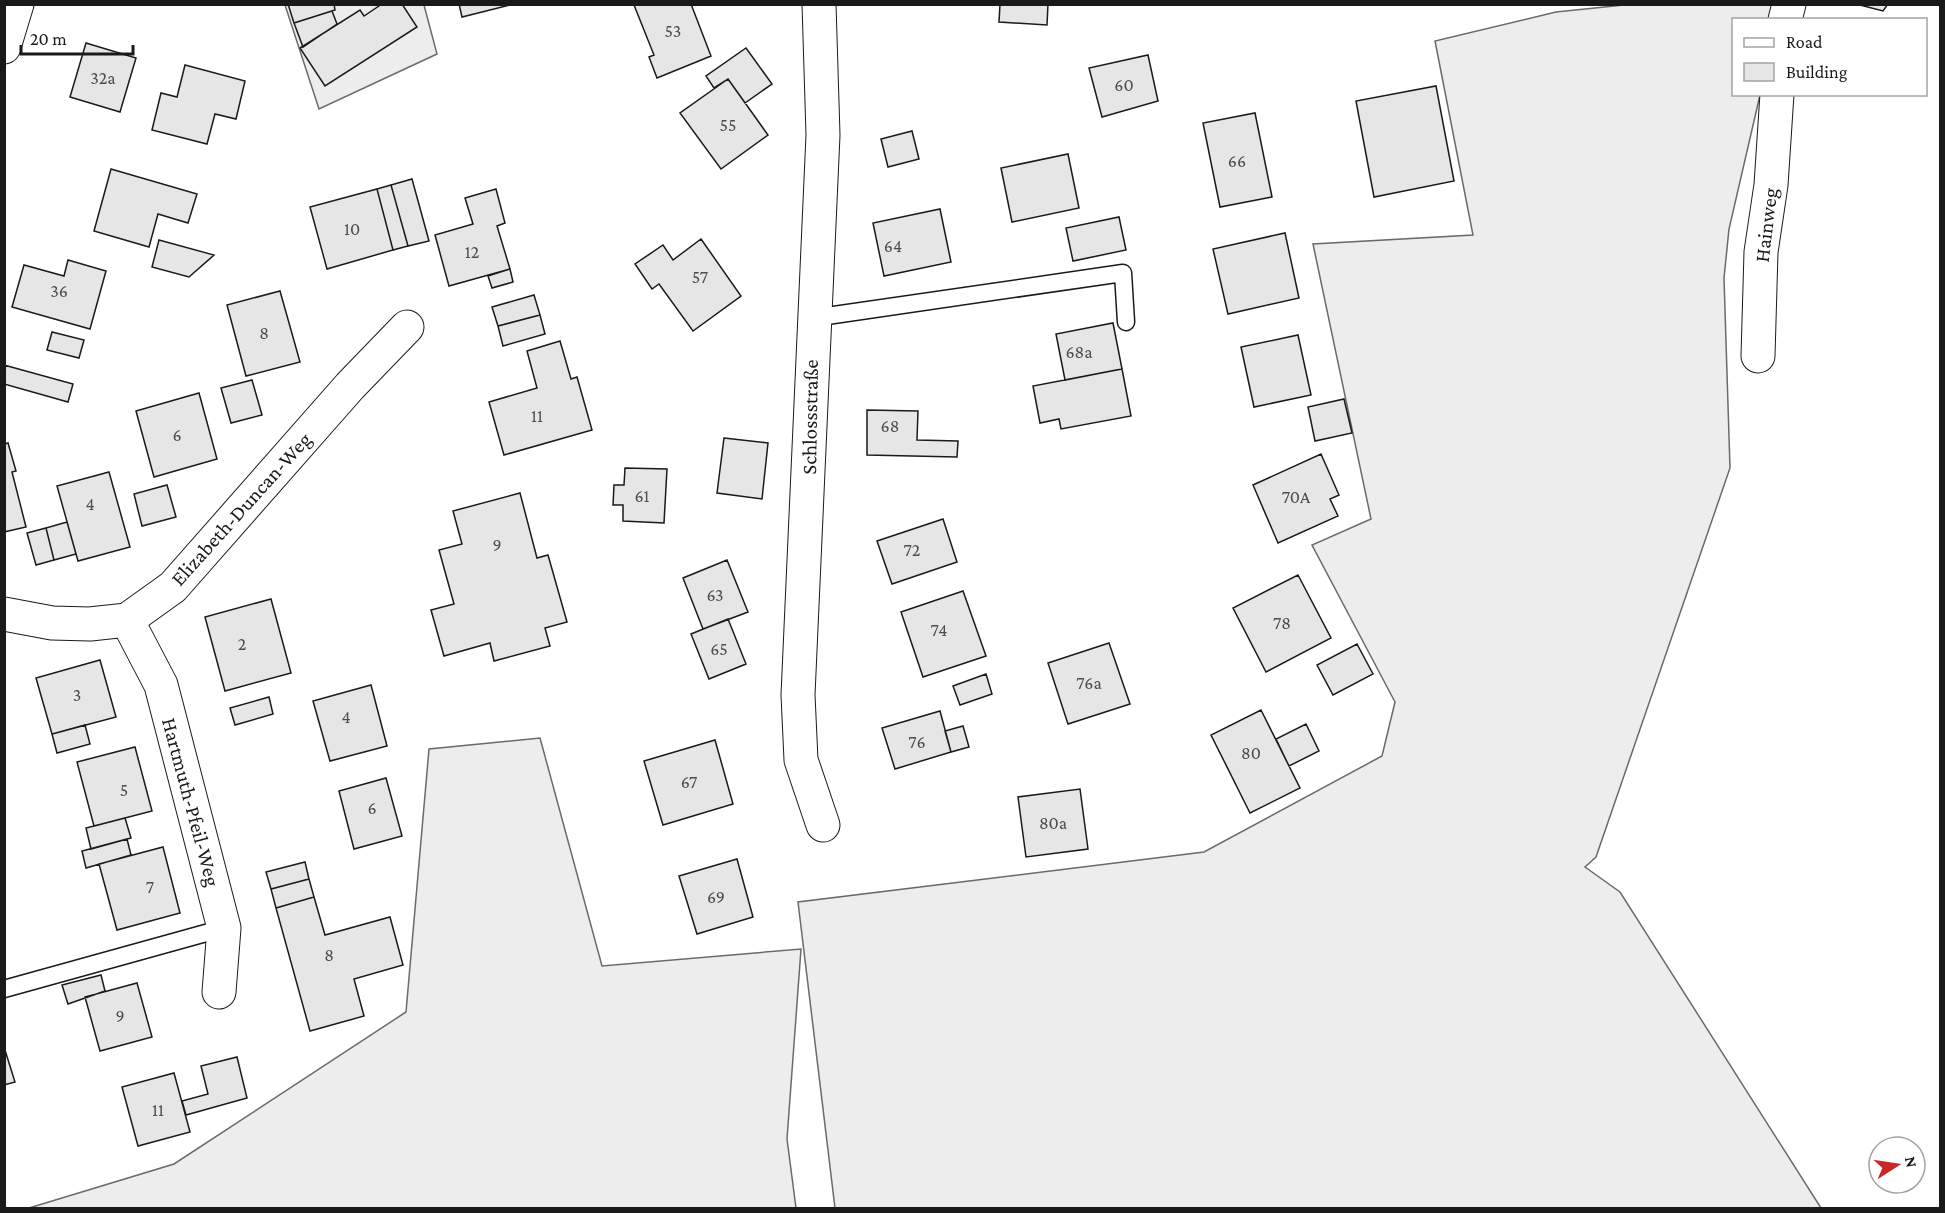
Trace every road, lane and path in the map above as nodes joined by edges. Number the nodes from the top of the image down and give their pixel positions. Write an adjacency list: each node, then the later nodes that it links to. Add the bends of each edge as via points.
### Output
1 (17, 4): 3 (street)
2 (819, 4): 5 (street, Schlossstraße, via 823,135)
3 (4, 47)
4 (1777, 96): 8 (street, Hainweg, via 1771,185 1761,252)
5 (813, 318): 6 (lane, via 1123,273); 11 (street, Schlossstraße, via 798,695 801,760)
6 (1126, 322)
7 (407, 327): 10 (street, Elizabeth-Duncan-Weg, via 173,586)
8 (1758, 356)
9 (4, 614): 10 (street, via 52,623)
10 (127, 620): 12 (street, Hartmuth-Pfeil-Weg, via 161,685)
11 (823, 825)
12 (224, 928): 13 (lane); 14 (street, Hartmuth-Pfeil-Weg)
13 (4, 989)
14 (219, 992)

